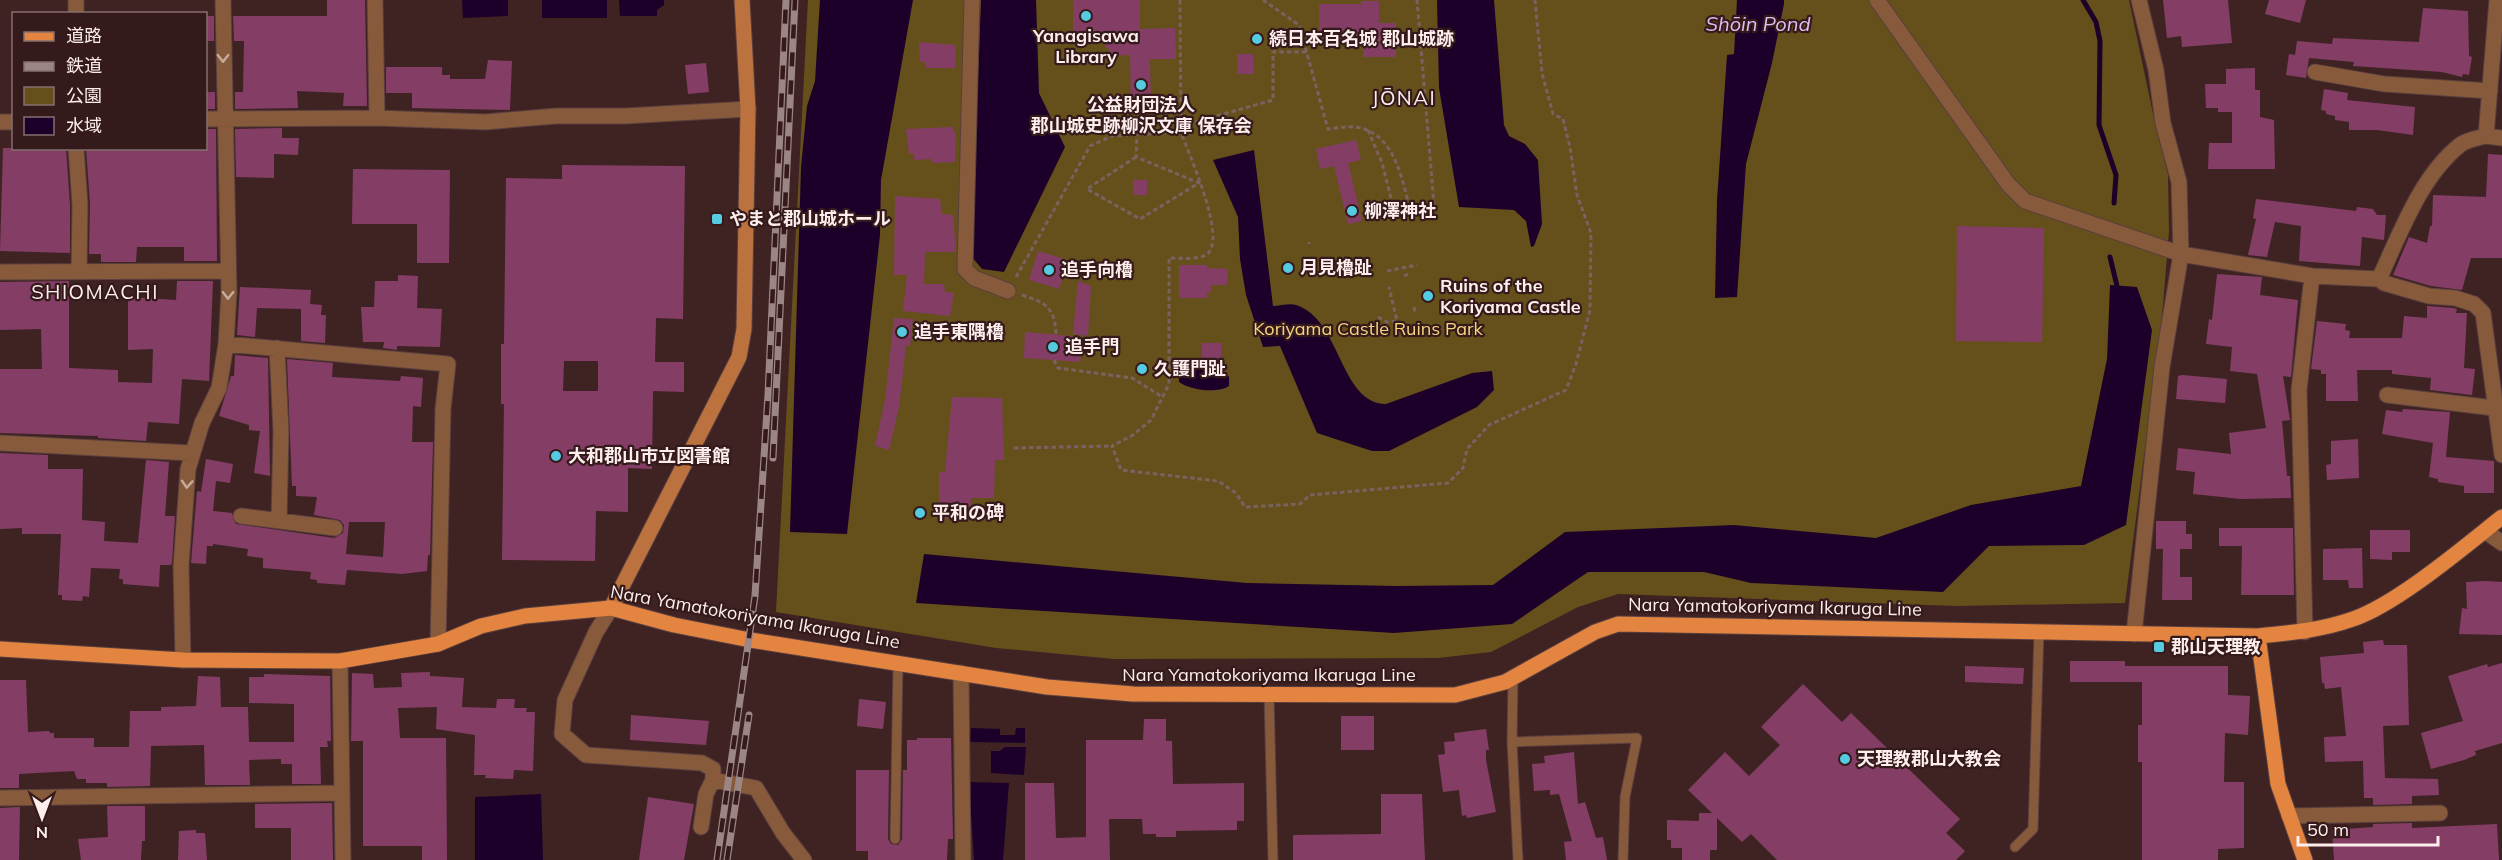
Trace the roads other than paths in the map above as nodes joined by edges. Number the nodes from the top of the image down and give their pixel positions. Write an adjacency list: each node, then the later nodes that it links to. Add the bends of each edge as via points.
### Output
1 (223, 0): 12 (street, one-way to 12)
2 (375, 0): 11 (street)
3 (742, 0): 10 (street)
4 (972, 0): 23 (street, via 965,269 974,278)
5 (1877, 0): 17 (street, via 2008,184 2025,201)
6 (2139, 0): 17 (street, via 2179,182)
7 (2497, 0): 9 (street)
8 (2315, 72): 9 (street, via 2384,84)
9 (2490, 91): 14 (street)
10 (748, 109): 11 (street, via 485,122); 37 (street, via 744,329 739,357)
11 (376, 118): 12 (street)
12 (224, 119): 13 (street); 19 (street)
13 (207, 120)
14 (2486, 136): 15 (street); 22 (street, via 2461,144 2440,166 2413,208)
15 (2502, 138)
16 (76, 150): 18 (street)
17 (2181, 254): 21 (street); 40 (street, via 2162,367)
18 (79, 270): 19 (street); 20 (street)
19 (227, 271): 24 (street, one-way to 24)
20 (0, 272)
21 (2312, 276): 22 (street); 39 (street, via 2299,390)
22 (2379, 279): 27 (street, via 2429,296 2474,304 2483,313)
23 (1008, 291)
24 (226, 344): 25 (street); 29 (street, via 219,388)
25 (277, 348): 33 (street, via 281,431); 42 (street, via 448,364 443,409)
26 (2387, 395): 27 (street)
27 (2494, 408): 30 (street)
28 (0, 443): 29 (street)
29 (191, 453): 44 (street, one-way to 44, via 182,566)
30 (2502, 455)
31 (241, 516): 33 (street)
32 (2502, 517): 35 (main road, Nara Yamatokoriyama Ikaruga Line)
33 (279, 521): 34 (street)
34 (335, 528)
35 (2485, 531): 36 (street); 39 (main road, Nara Yamatokoriyama Ikaruga Line, via 2398,595 2355,619)
36 (2502, 543)
37 (611, 608): 42 (main road, Nara Yamatokoriyama Ikaruga Line, via 525,616 481,626); 46 (main road, Nara Yamatokoriyama Ikaruga Line, via 732,636); 51 (street, via 564,700 562,734 586,755 702,763 713,769)
38 (2038, 631): 40 (main road, Nara Yamatokoriyama Ikaruga Line); 48 (main road, Nara Yamatokoriyama Ikaruga Line, via 1618,624 1595,632); 58 (lane, via 2033,829)
39 (2305, 632): 41 (main road, Nara Yamatokoriyama Ikaruga Line)
40 (2134, 634): 41 (main road, Nara Yamatokoriyama Ikaruga Line)
41 (2258, 636): 55 (main road, via 2278,784)
42 (438, 644): 45 (main road, Nara Yamatokoriyama Ikaruga Line)
43 (0, 649): 44 (main road, Nara Yamatokoriyama Ikaruga Line)
44 (183, 660): 45 (main road, Nara Yamatokoriyama Ikaruga Line)
45 (340, 661): 52 (street)
46 (898, 663): 47 (main road, Nara Yamatokoriyama Ikaruga Line); 57 (lane)
47 (961, 673): 49 (main road, Nara Yamatokoriyama Ikaruga Line, via 1109,693); 61 (street)
48 (1513, 677): 49 (main road, Nara Yamatokoriyama Ikaruga Line, via 1455,695); 50 (lane)
49 (1269, 695): 62 (lane)
50 (1512, 742): 63 (lane); 64 (lane, via 1637,738 1625,797)
51 (713, 780): 56 (street, via 706,794); 60 (street, via 756,788)
52 (341, 793): 53 (street); 59 (street)
53 (0, 798)
54 (2440, 813): 55 (street)
55 (2289, 816): 65 (main road)
56 (701, 827)
57 (895, 839)
58 (2015, 847)
59 (343, 860)
60 (804, 860)
61 (963, 860)
62 (1274, 860)
63 (1518, 860)
64 (1623, 860)
65 (2305, 860)

